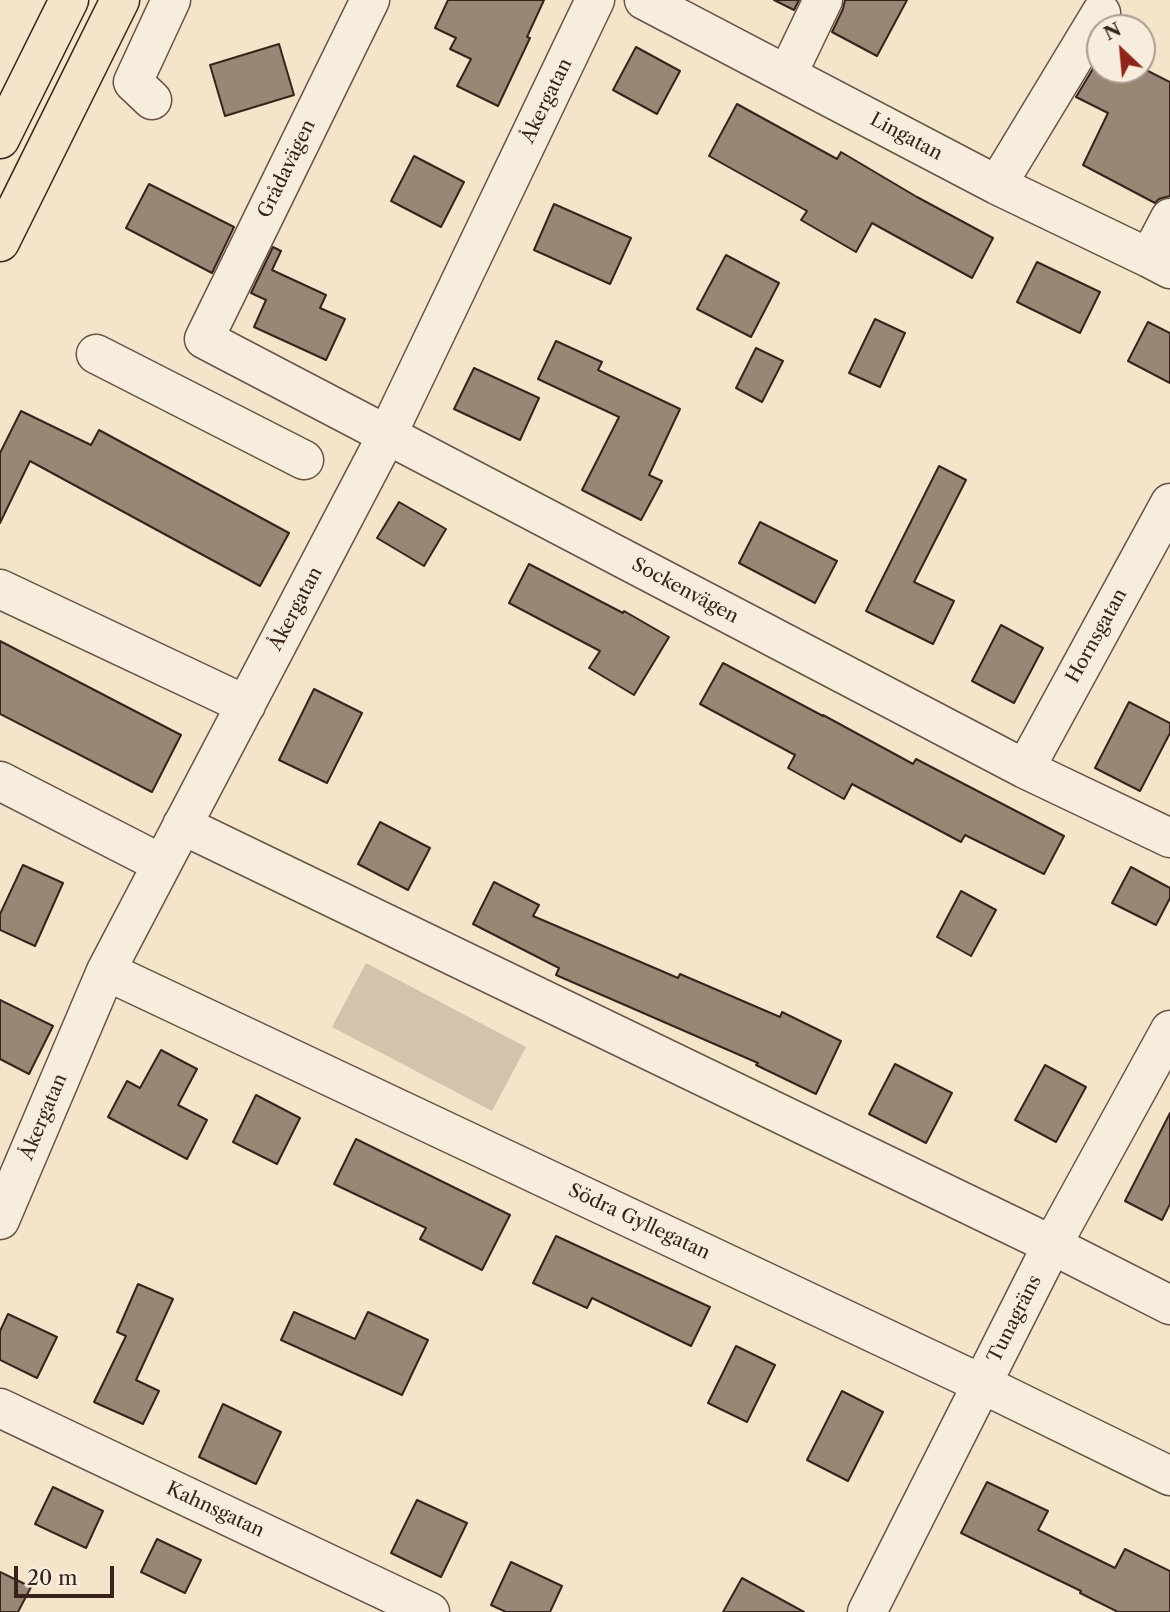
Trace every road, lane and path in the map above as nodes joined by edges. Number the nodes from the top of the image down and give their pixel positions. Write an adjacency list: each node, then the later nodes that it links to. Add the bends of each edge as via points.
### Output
1 (69, 0): 11 (highway)
2 (120, 0): 14 (highway)
3 (171, 0): 10 (street, via 133,82)
4 (370, 0): 16 (street, Grådavägen)
5 (595, 0): 18 (street, Åkergatan)
6 (644, 0): 9 (street, Lingatan)
7 (823, 0): 9 (street)
8 (1101, 13): 12 (street)
9 (787, 75): 12 (street, Lingatan)
10 (152, 100)
11 (0, 139)
12 (997, 186): 15 (street, Lingatan)
13 (1170, 218): 15 (street)
14 (0, 242)
15 (1160, 263)
16 (204, 339): 18 (street, Sockenvägen)
17 (96, 354): 19 (street)
18 (387, 435): 22 (street, Åkergatan); 23 (street, Sockenvägen)
19 (304, 460)
20 (1170, 503): 23 (street, Hornsgatan)
21 (0, 589): 22 (street)
22 (246, 705): 25 (street, Åkergatan)
23 (1025, 769): 26 (street, Sockenvägen)
24 (0, 780): 27 (street)
25 (183, 825): 27 (street, Åkergatan); 31 (street)
26 (1170, 838)
27 (162, 864): 28 (street, Åkergatan)
28 (106, 971): 30 (street, Åkergatan); 33 (street, Södra Gyllegatan)
29 (1170, 1030): 31 (street, Tunagräns)
30 (0, 1220)
31 (1052, 1245): 32 (street); 33 (street, Tunagräns)
32 (1170, 1305)
33 (982, 1384): 35 (street, Södra Gyllegatan); 37 (street, Tunagräns)
34 (0, 1408): 36 (street, Kahnsgatan)
35 (1170, 1476)
36 (430, 1612)
37 (867, 1612)

